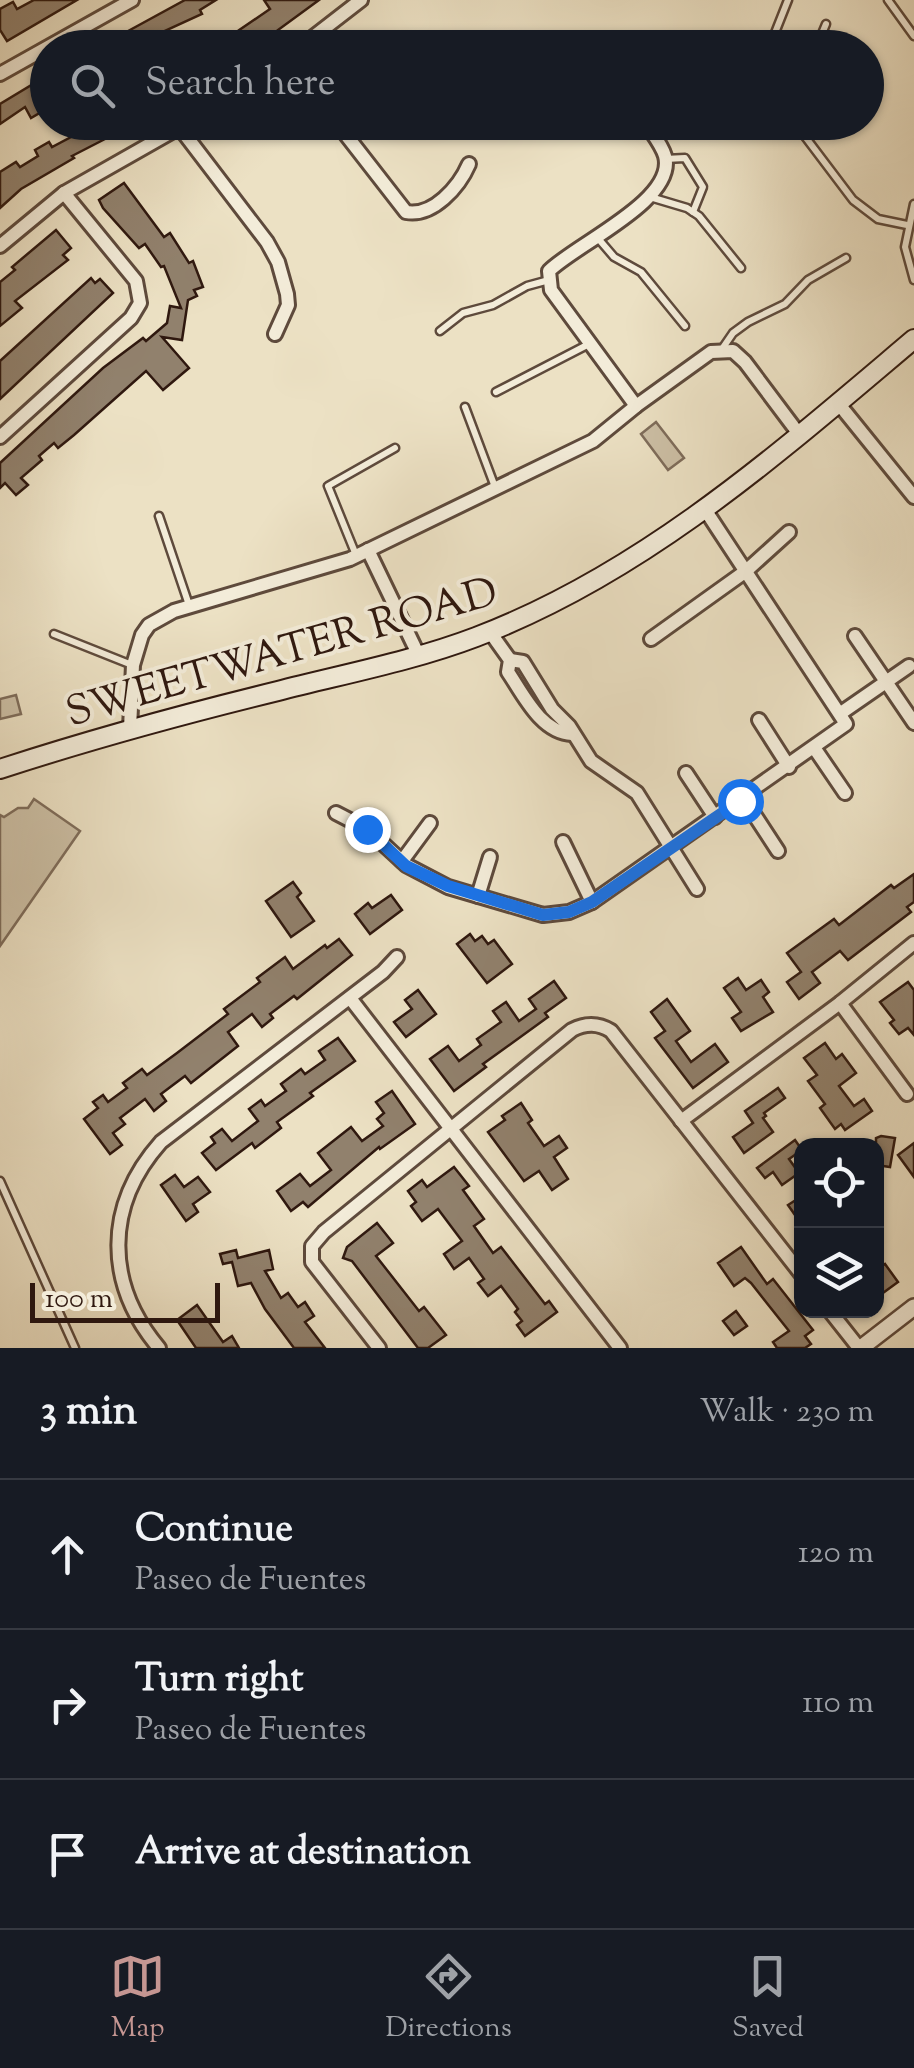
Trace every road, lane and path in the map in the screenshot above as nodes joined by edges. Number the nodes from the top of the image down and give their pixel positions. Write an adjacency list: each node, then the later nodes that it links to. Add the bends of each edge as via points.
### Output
1 (132, 0): 6 (street)
2 (360, 0): 7 (street)
3 (788, 0): 8 (lane)
4 (888, 0): 10 (lane)
5 (826, 24): 9 (lane)
6 (78, 30)
7 (321, 30)
8 (776, 30)
9 (824, 30)
10 (914, 36)
11 (30, 57): 12 (street)
12 (0, 74)
13 (157, 140): 20 (street)
14 (195, 140): 33 (street, via 278,262 288,304)
15 (350, 140): 19 (street, via 406,212 424,212 460,183)
16 (655, 140): 18 (street)
17 (808, 140): 24 (lane, via 853,200 878,219)
18 (665, 158): 21 (street, via 664,180); 23 (lane, via 685,158 703,187)
19 (469, 164)
20 (64, 192): 26 (street); 42 (street, via 136,281 140,304)
21 (649, 197): 23 (lane); 25 (street)
22 (914, 204): 24 (lane)
23 (693, 212): 28 (lane)
24 (908, 225): 29 (lane, via 906,258)
25 (596, 236): 30 (street, via 549,271); 31 (lane, via 614,257 642,272)
26 (0, 246)
27 (846, 258): 36 (lane, via 733,333)
28 (741, 268)
29 (914, 280)
30 (551, 285): 32 (lane, via 527,286 463,313); 35 (street)
31 (685, 326)
32 (440, 331)
33 (275, 334)
34 (914, 338): 38 (main road, SWEETWATER ROAD)
35 (590, 343): 37 (lane); 39 (street)
36 (721, 350): 39 (street); 41 (street, via 745,362)
37 (496, 392)
38 (838, 403): 41 (main road, SWEETWATER ROAD); 45 (street)
39 (636, 406): 44 (street, via 593,441)
40 (465, 407): 44 (lane)
41 (800, 434): 46 (main road, SWEETWATER ROAD)
42 (0, 437)
43 (396, 448): 49 (lane, via 328,486)
44 (496, 488): 49 (street)
45 (914, 497)
46 (704, 508): 50 (street); 52 (main road, SWEETWATER ROAD, via 604,578)
47 (159, 516): 51 (lane)
48 (789, 532): 50 (street)
49 (362, 553): 51 (street); 56 (street)
50 (746, 571): 55 (street); 60 (street)
51 (189, 606): 57 (street, via 149,625)
52 (490, 632): 56 (main road, SWEETWATER ROAD); 74 (street, via 539,718 572,734 591,761 637,792)
53 (54, 634): 57 (lane)
54 (855, 636): 59 (street)
55 (651, 639)
56 (420, 656): 63 (main road, SWEETWATER ROAD)
57 (133, 665): 63 (street)
58 (910, 666): 59 (street)
59 (887, 682): 60 (street); 62 (street)
60 (841, 713): 64 (street, via 846,724)
61 (759, 720): 65 (street)
62 (914, 723)
63 (130, 728): 66 (main road, SWEETWATER ROAD)
64 (815, 749): 65 (street); 68 (street)
65 (789, 767): 69 (street)
66 (0, 769)
67 (686, 773): 71 (street)
68 (845, 793)
69 (744, 798): 71 (street); 75 (street)
70 (336, 812): 77 (street)
71 (716, 817): 74 (street)
72 (430, 823): 77 (street)
73 (563, 842): 80 (street)
74 (672, 845): 78 (street); 80 (street)
75 (778, 851)
76 (490, 856): 79 (street)
77 (402, 861): 79 (street)
78 (697, 889)
79 (478, 896): 80 (street, via 543,915)
80 (592, 902)
81 (914, 943): 84 (street)
82 (398, 956): 83 (street)
83 (350, 998): 87 (street); 93 (street, via 161,1142 133,1182 119,1228 120,1274 134,1314)
84 (840, 1003): 85 (street); 86 (street)
85 (907, 1094)
86 (682, 1121): 87 (street, via 612,1031 592,1024 572,1030); 89 (street)
87 (452, 1128): 94 (street, via 312,1246 312,1262); 95 (street)
88 (0, 1181): 92 (lane)
89 (794, 1265)
90 (914, 1308): 96 (street)
91 (836, 1318): 96 (street)
92 (75, 1348)
93 (159, 1348)
94 (379, 1348)
95 (620, 1348)
96 (860, 1348)

